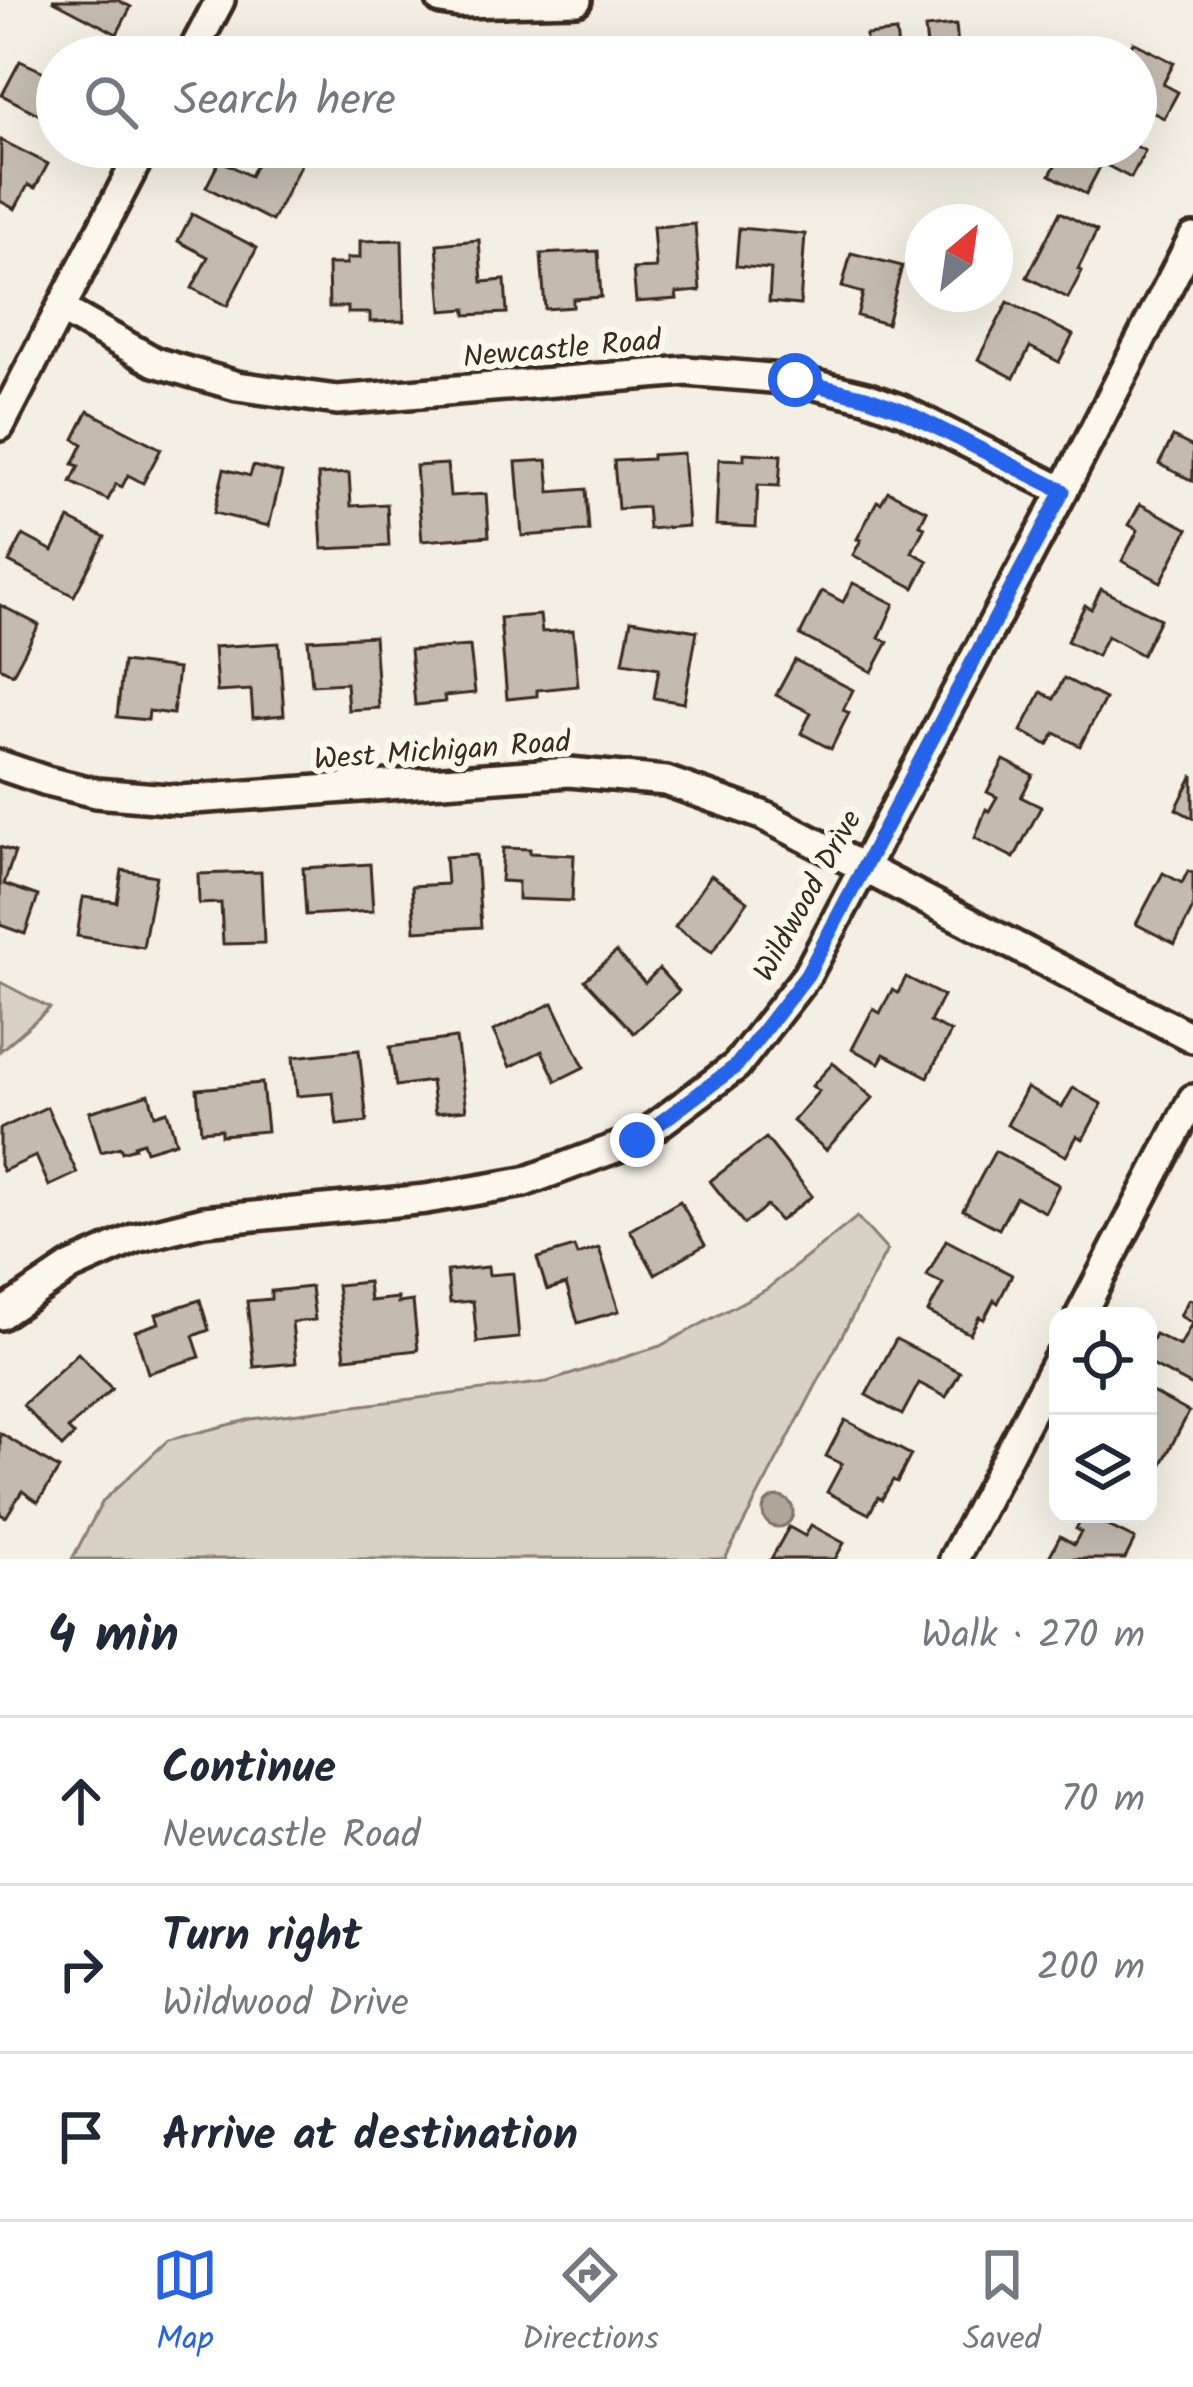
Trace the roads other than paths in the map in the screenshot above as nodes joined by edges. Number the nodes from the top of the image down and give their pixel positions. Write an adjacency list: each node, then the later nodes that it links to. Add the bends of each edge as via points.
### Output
1 (220, 0): 4 (street)
2 (442, 0): 3 (street)
3 (577, 0)
4 (201, 36)
5 (133, 168): 7 (street)
6 (1193, 238): 9 (street, Wildwood Drive)
7 (61, 309): 8 (street); 9 (street, Newcastle Road, via 154,362 237,386 337,400 686,371 795,380 902,410)
8 (0, 426)
9 (1063, 491): 11 (street, Wildwood Drive)
10 (0, 765): 11 (street, West Michigan Road, via 96,793 180,800 569,772 666,781 762,815)
11 (863, 867): 12 (street, West Michigan Road); 15 (street, Wildwood Drive, via 807,975 736,1066 637,1140 524,1182 204,1221 136,1238 71,1267)
12 (1193, 1038)
13 (1193, 1099): 14 (street)
14 (1085, 1307)
15 (0, 1315)
16 (1049, 1376): 17 (street)
17 (954, 1559)

